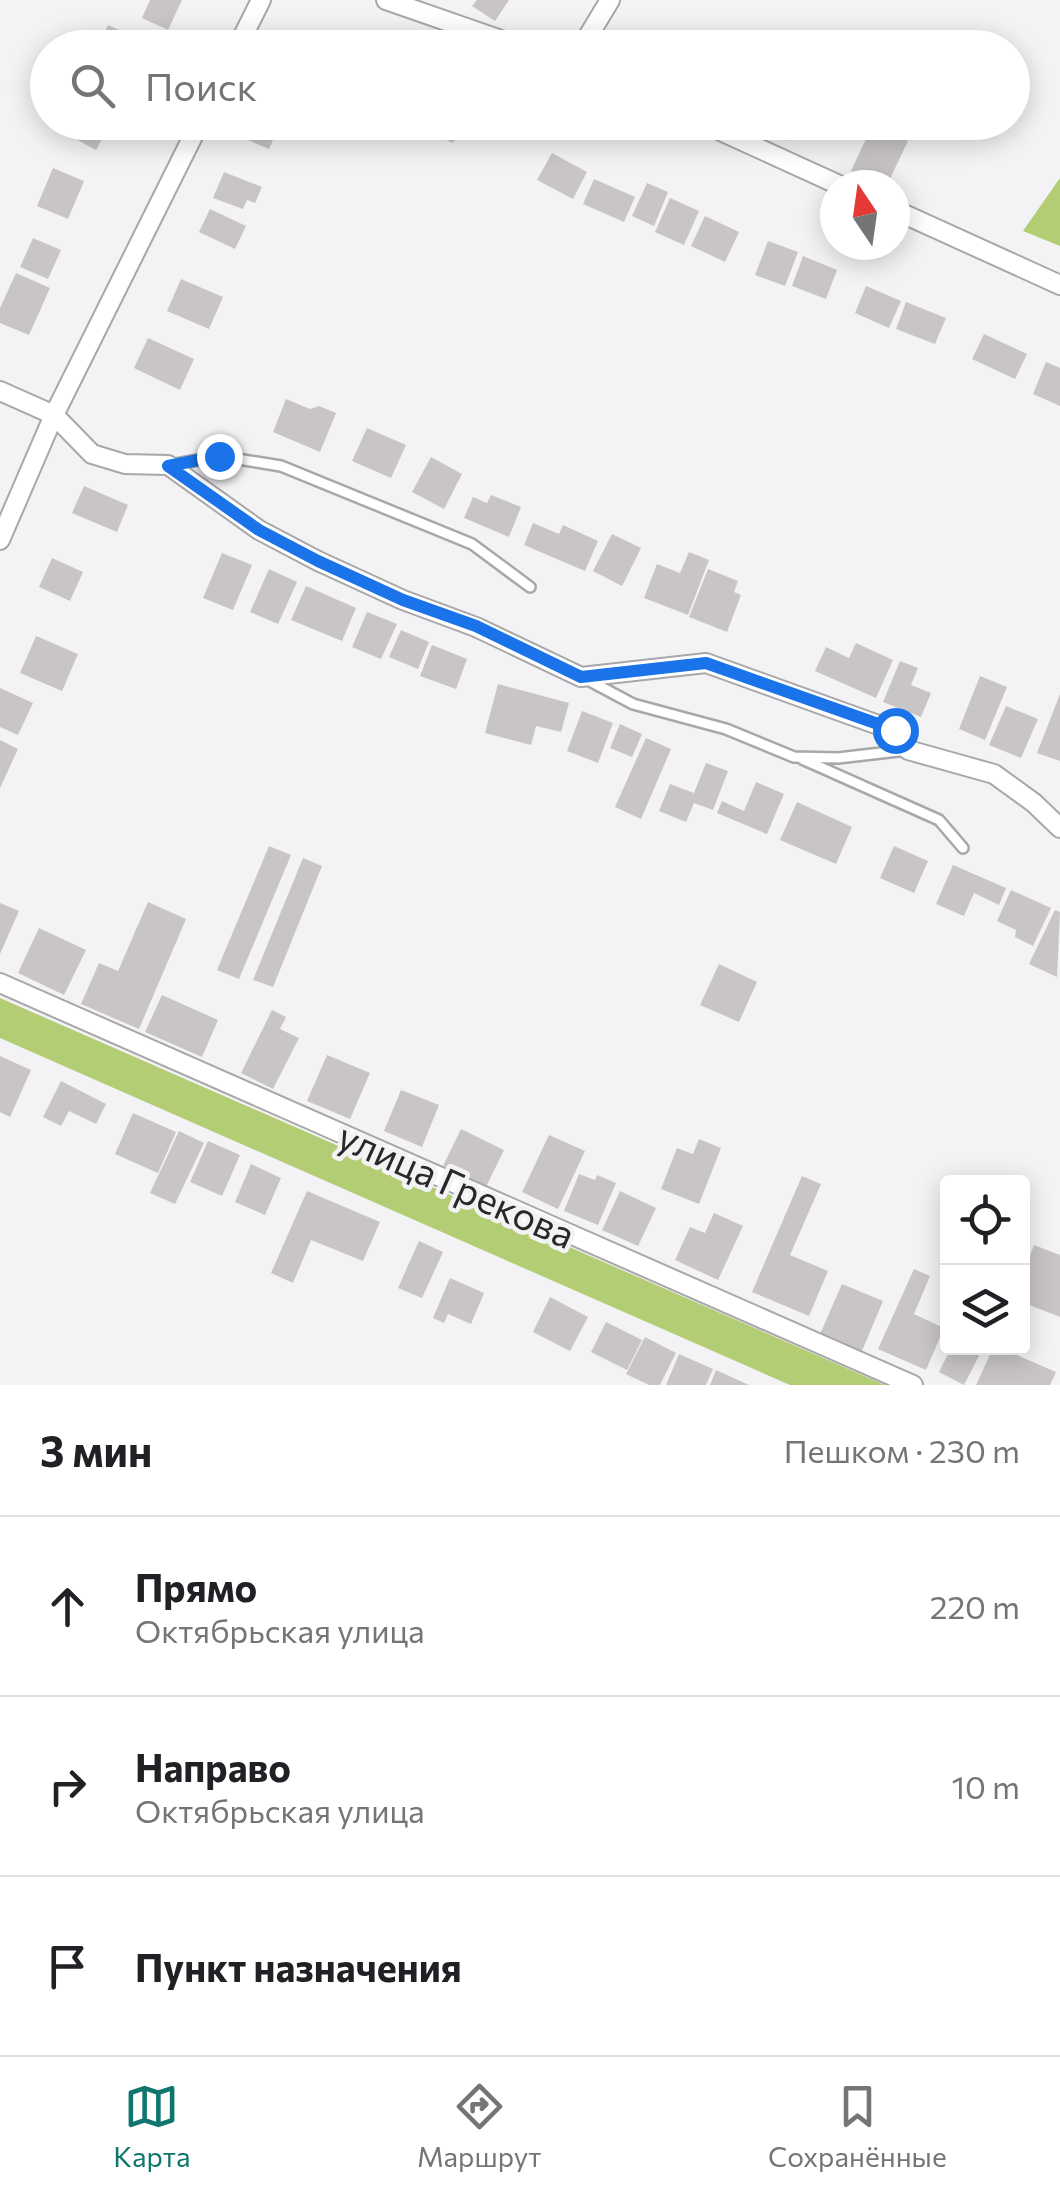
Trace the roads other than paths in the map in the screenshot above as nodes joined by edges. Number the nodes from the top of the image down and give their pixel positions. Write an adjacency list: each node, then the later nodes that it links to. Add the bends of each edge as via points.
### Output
1 (261, 0): 4 (street)
2 (386, 0): 5 (street)
3 (610, 0): 6 (street)
4 (246, 30)
5 (472, 30)
6 (592, 30)
7 (191, 140): 13 (street)
8 (740, 140): 9 (street)
9 (820, 176)
10 (910, 217): 11 (street)
11 (1060, 285)
12 (0, 391): 13 (street)
13 (54, 415): 14 (street, via 92,454); 15 (street)
14 (168, 466): 16 (lane, via 219,456 281,466 472,544); 17 (street, via 303,553)
15 (0, 540)
16 (530, 588)
17 (581, 677): 18 (street, via 706,663 895,730); 19 (lane, via 633,704)
18 (908, 750): 19 (lane); 20 (street, via 994,774)
19 (794, 756): 21 (lane, via 939,820)
20 (1060, 828)
21 (963, 848)
22 (0, 983): 23 (street, улица Грекова)
23 (914, 1385)

